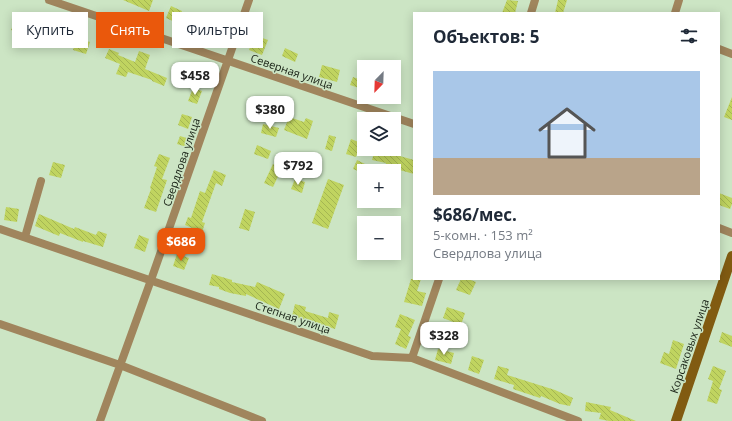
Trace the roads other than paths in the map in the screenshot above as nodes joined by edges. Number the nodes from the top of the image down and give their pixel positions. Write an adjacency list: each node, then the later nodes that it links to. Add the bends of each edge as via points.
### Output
1 (49, 0): 9 (street, Северная улица)
2 (248, 0): 9 (street, Свердлова улица)
3 (535, 0): 5 (street)
4 (679, 0): 6 (street)
5 (531, 12)
6 (675, 12)
7 (720, 49): 8 (street)
8 (732, 54)
9 (228, 61): 10 (street, Северная улица); 17 (street, Свердлова улица)
10 (413, 124)
11 (41, 181): 15 (street)
12 (720, 228): 14 (street)
13 (0, 229): 15 (street, Степная улица)
14 (732, 233)
15 (25, 238): 17 (street, Степная улица)
16 (732, 256): 25 (street, Корсаковых улица)
17 (152, 280): 20 (street, Степная улица, via 372,356); 21 (street, Свердлова улица)
18 (439, 280): 20 (street)
19 (0, 324): 21 (street)
20 (412, 358): 24 (street, Степная улица)
21 (120, 365): 22 (street, Свердлова улица); 23 (street)
22 (100, 421)
23 (262, 421)
24 (578, 421)
25 (676, 421)

